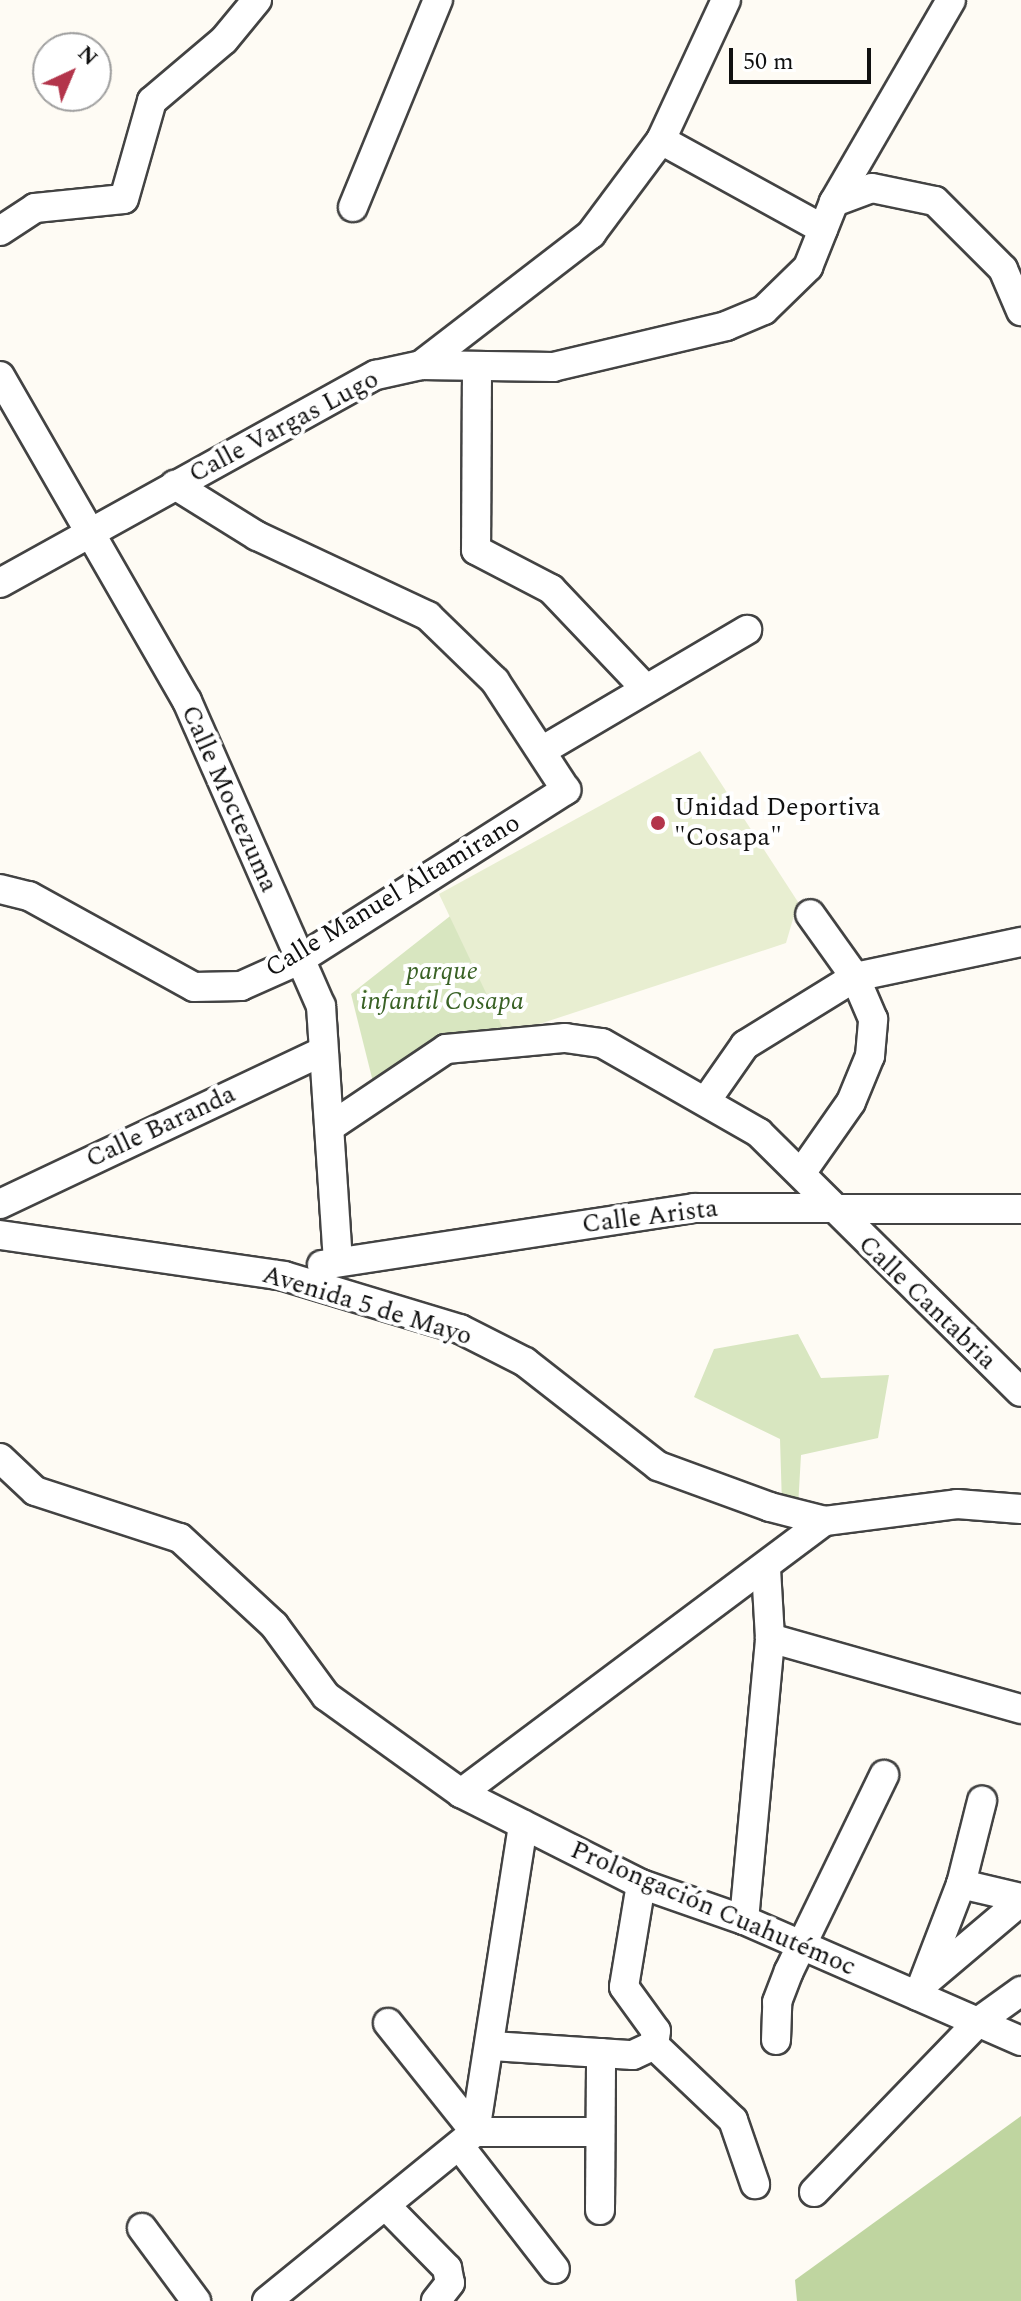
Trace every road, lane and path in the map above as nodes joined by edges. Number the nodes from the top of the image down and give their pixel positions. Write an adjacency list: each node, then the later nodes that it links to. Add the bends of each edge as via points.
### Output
1 (257, 0): 9 (street, via 224,40 152,101 124,199 35,208)
2 (438, 0): 7 (street)
3 (726, 0): 5 (street)
4 (951, 0): 6 (street)
5 (661, 140): 8 (street); 11 (street, via 591,234)
6 (834, 202): 8 (street); 10 (street, via 872,188 902,189 935,201 1003,269)
7 (353, 207)
8 (823, 229): 12 (street, Calle Vargas Lugo, via 808,267 764,310 726,326 553,367)
9 (0, 231)
10 (1021, 311)
11 (421, 365): 12 (street, Calle Vargas Lugo); 15 (street, Calle Vargas Lugo, via 376,375)
12 (477, 368): 19 (street, via 476,550 551,589)
13 (0, 376): 14 (street, Calle Moctezuma)
14 (11, 412): 16 (street, Calle Moctezuma)
15 (175, 485): 16 (street, Calle Vargas Lugo); 20 (street, via 257,536 428,616 495,681)
16 (94, 533): 17 (street, Calle Vargas Lugo); 24 (street, Calle Moctezuma, via 187,701)
17 (0, 583)
18 (747, 630): 19 (street)
19 (644, 687): 20 (street)
20 (543, 750): 24 (street, Calle Manuel Altamirano, via 566,790)
21 (0, 889): 24 (street, Calle Manuel Altamirano, via 29,896 194,987 241,986)
22 (810, 914): 25 (street)
23 (1021, 942): 25 (street)
24 (299, 960): 26 (street, Calle Moctezuma, via 321,1006)
25 (855, 977): 27 (street, via 745,1045); 29 (street, via 873,1019 870,1056 851,1102)
26 (323, 1051): 28 (street, Calle Moctezuma); 30 (street, Calle Baranda)
27 (708, 1098): 28 (street, Calle Cantabria, via 602,1043 565,1038 446,1049); 29 (street, Calle Cantabria)
28 (333, 1125): 34 (street, Calle Moctezuma)
29 (802, 1172): 32 (street, Calle Cantabria)
30 (0, 1204)
31 (1021, 1209): 32 (street, Calle Arista)
32 (833, 1212): 34 (street, Calle Arista, via 694,1208); 36 (street, Calle Cantabria)
33 (0, 1235): 35 (street, Avenida 5 de Mayo)
34 (338, 1261): 35 (street, Calle Arista)
35 (284, 1276): 39 (street, Avenida 5 de Mayo, via 460,1329 525,1362 658,1466)
36 (1021, 1392)
37 (0, 1458): 44 (street, Prolongación Cuahutémoc, via 35,1491 180,1538 274,1625 326,1696)
38 (1021, 1509): 39 (street, Avenida 5 de Mayo, via 957,1504)
39 (825, 1521): 40 (street)
40 (766, 1569): 41 (street); 44 (street, via 593,1689 507,1765)
41 (770, 1638): 42 (street); 50 (street)
42 (1021, 1709)
43 (884, 1775): 51 (street)
44 (461, 1793): 46 (street, Prolongación Cuahutémoc)
45 (982, 1801): 48 (street)
46 (523, 1825): 47 (street, Prolongación Cuahutémoc); 59 (street)
47 (641, 1884): 50 (street, Prolongación Cuahutémoc); 58 (street, via 624,1987 656,2031)
48 (961, 1884): 49 (street); 52 (street)
49 (1021, 1899): 52 (street)
50 (744, 1920): 51 (street, Prolongación Cuahutémoc)
51 (805, 1947): 52 (street, Prolongación Cuahutémoc); 56 (street, via 777,2002)
52 (920, 1990): 54 (street, Prolongación Cuahutémoc)
53 (1021, 1991): 54 (street)
54 (978, 2022): 57 (street, Prolongación Cuahutémoc); 64 (street)
55 (388, 2023): 62 (street)
56 (776, 2040)
57 (1021, 2041)
58 (654, 2045): 60 (street, via 633,2055); 63 (street, via 733,2120)
59 (492, 2046): 60 (street); 62 (street)
60 (601, 2053): 61 (street)
61 (596, 2132): 62 (street); 66 (street)
62 (468, 2140): 65 (street); 68 (street)
63 (755, 2184)
64 (814, 2192)
65 (389, 2209): 70 (street); 71 (street, via 447,2268 450,2283)
66 (600, 2210)
67 (142, 2228): 69 (street)
68 (555, 2269)
69 (196, 2301)
70 (267, 2301)
71 (436, 2301)

